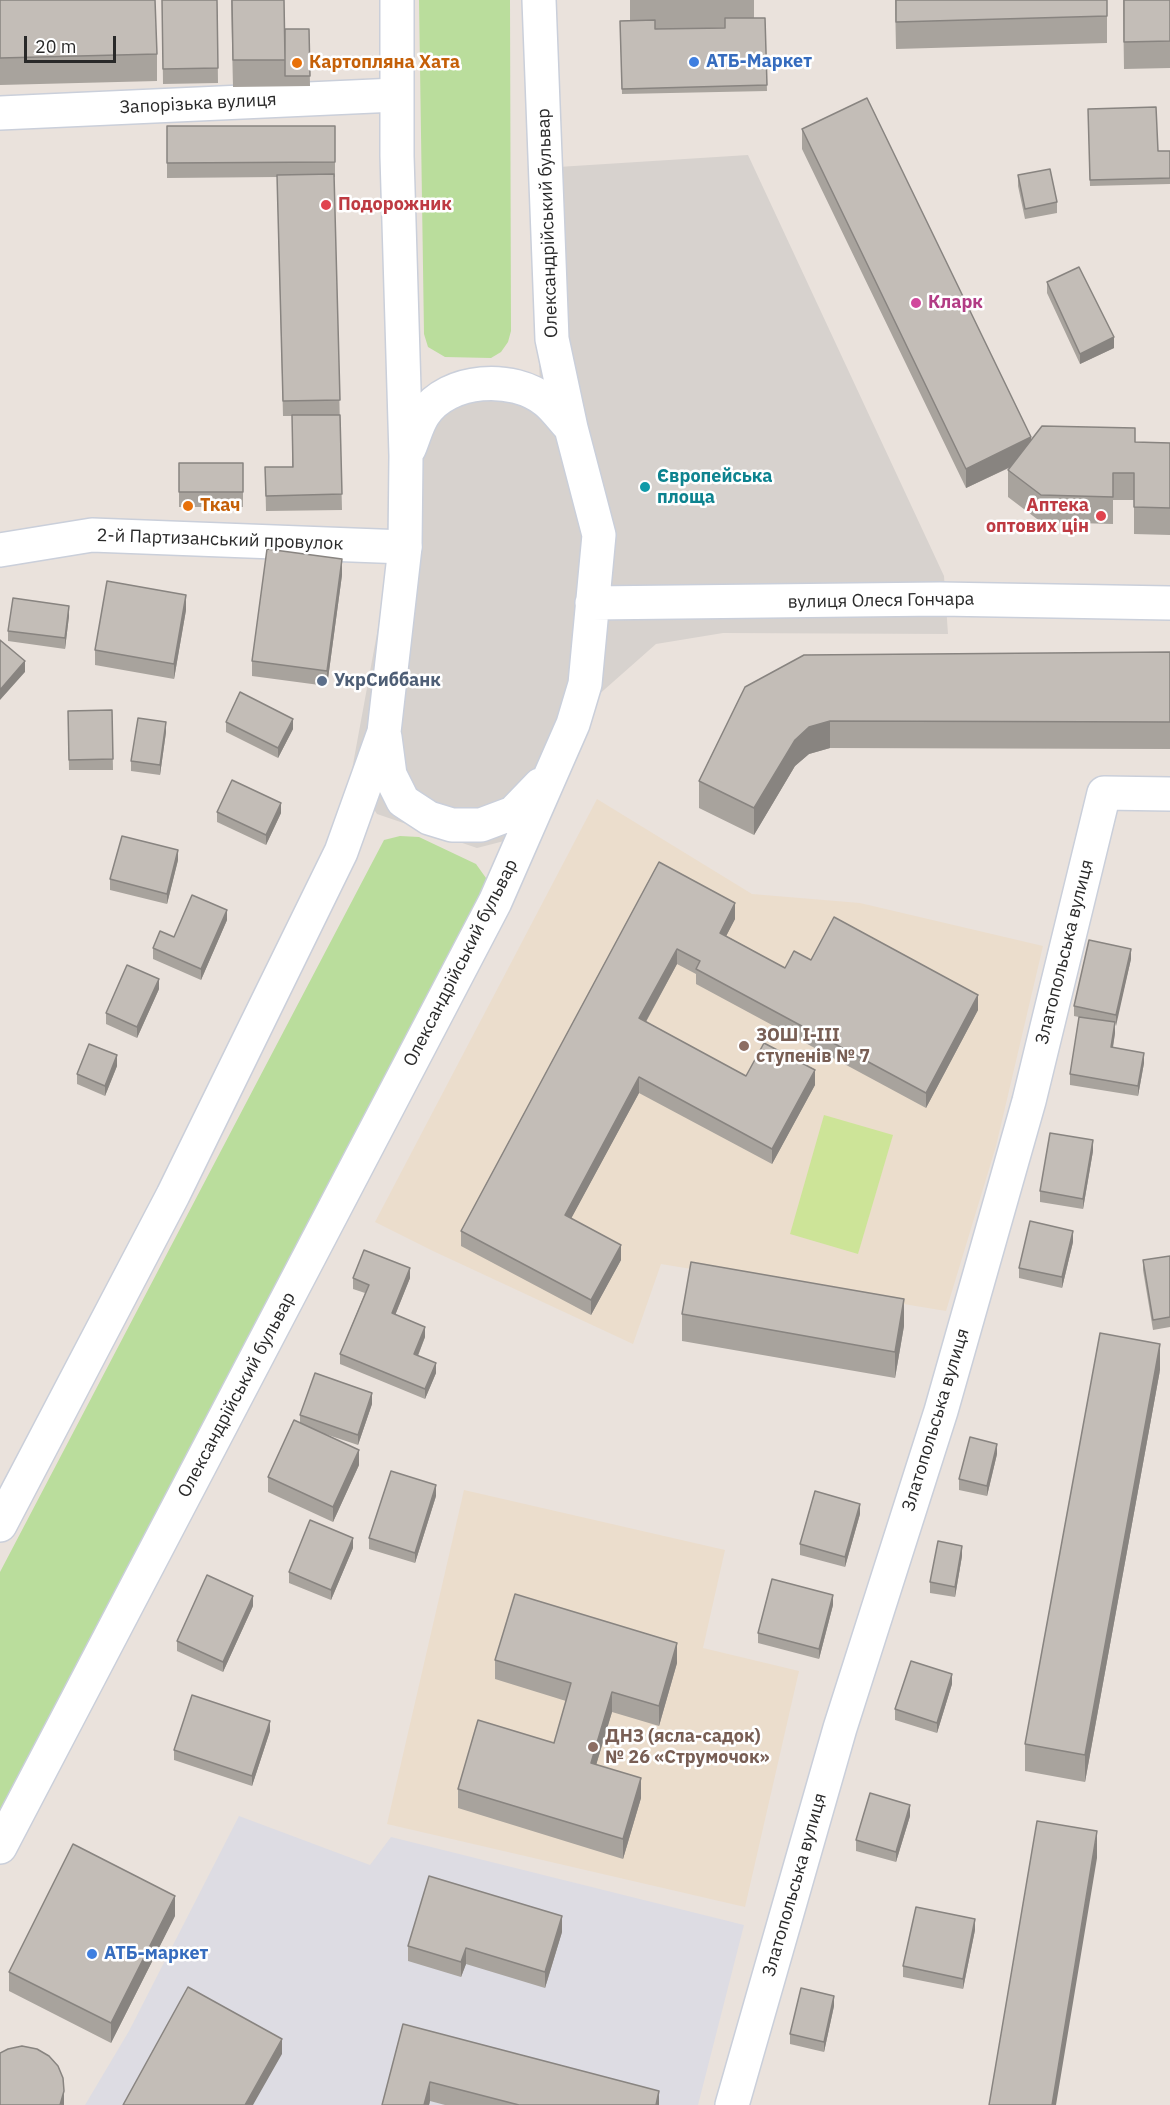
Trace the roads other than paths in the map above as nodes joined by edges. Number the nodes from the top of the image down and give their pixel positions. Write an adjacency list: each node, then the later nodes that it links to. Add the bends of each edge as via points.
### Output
1 (397, 0): 3 (main road)
2 (539, 0): 5 (main road, Олександрійський бульвар, via 552,339)
3 (396, 95): 4 (main road, Запорізька вулиця); 6 (main road)
4 (0, 113)
5 (571, 429): 6 (main road, via 546,400 521,387 476,383 442,395 423,414); 9 (main road, Олександрійський бульвар, via 599,535)
6 (406, 456): 7 (main road)
7 (405, 547): 8 (main road, 2-й Партизанський провулок, via 92,535); 11 (main road)
8 (0, 550)
9 (592, 603): 10 (main road, вулиця Олеся Гончара, via 940,599); 12 (main road, Олександрійський бульвар, via 585,684 573,724)
10 (1170, 603)
11 (384, 732): 12 (main road, via 390,775 403,801 429,818 452,825 481,825 513,813); 14 (main road, via 341,852 173,1195)
12 (551, 773): 15 (main road, Олександрійський бульвар, via 495,902)
13 (1170, 794): 16 (main road, Златопольська вулиця, via 1104,794 1029,1101 941,1411 840,1728)
14 (0, 1525)
15 (0, 1847)
16 (732, 2105)

